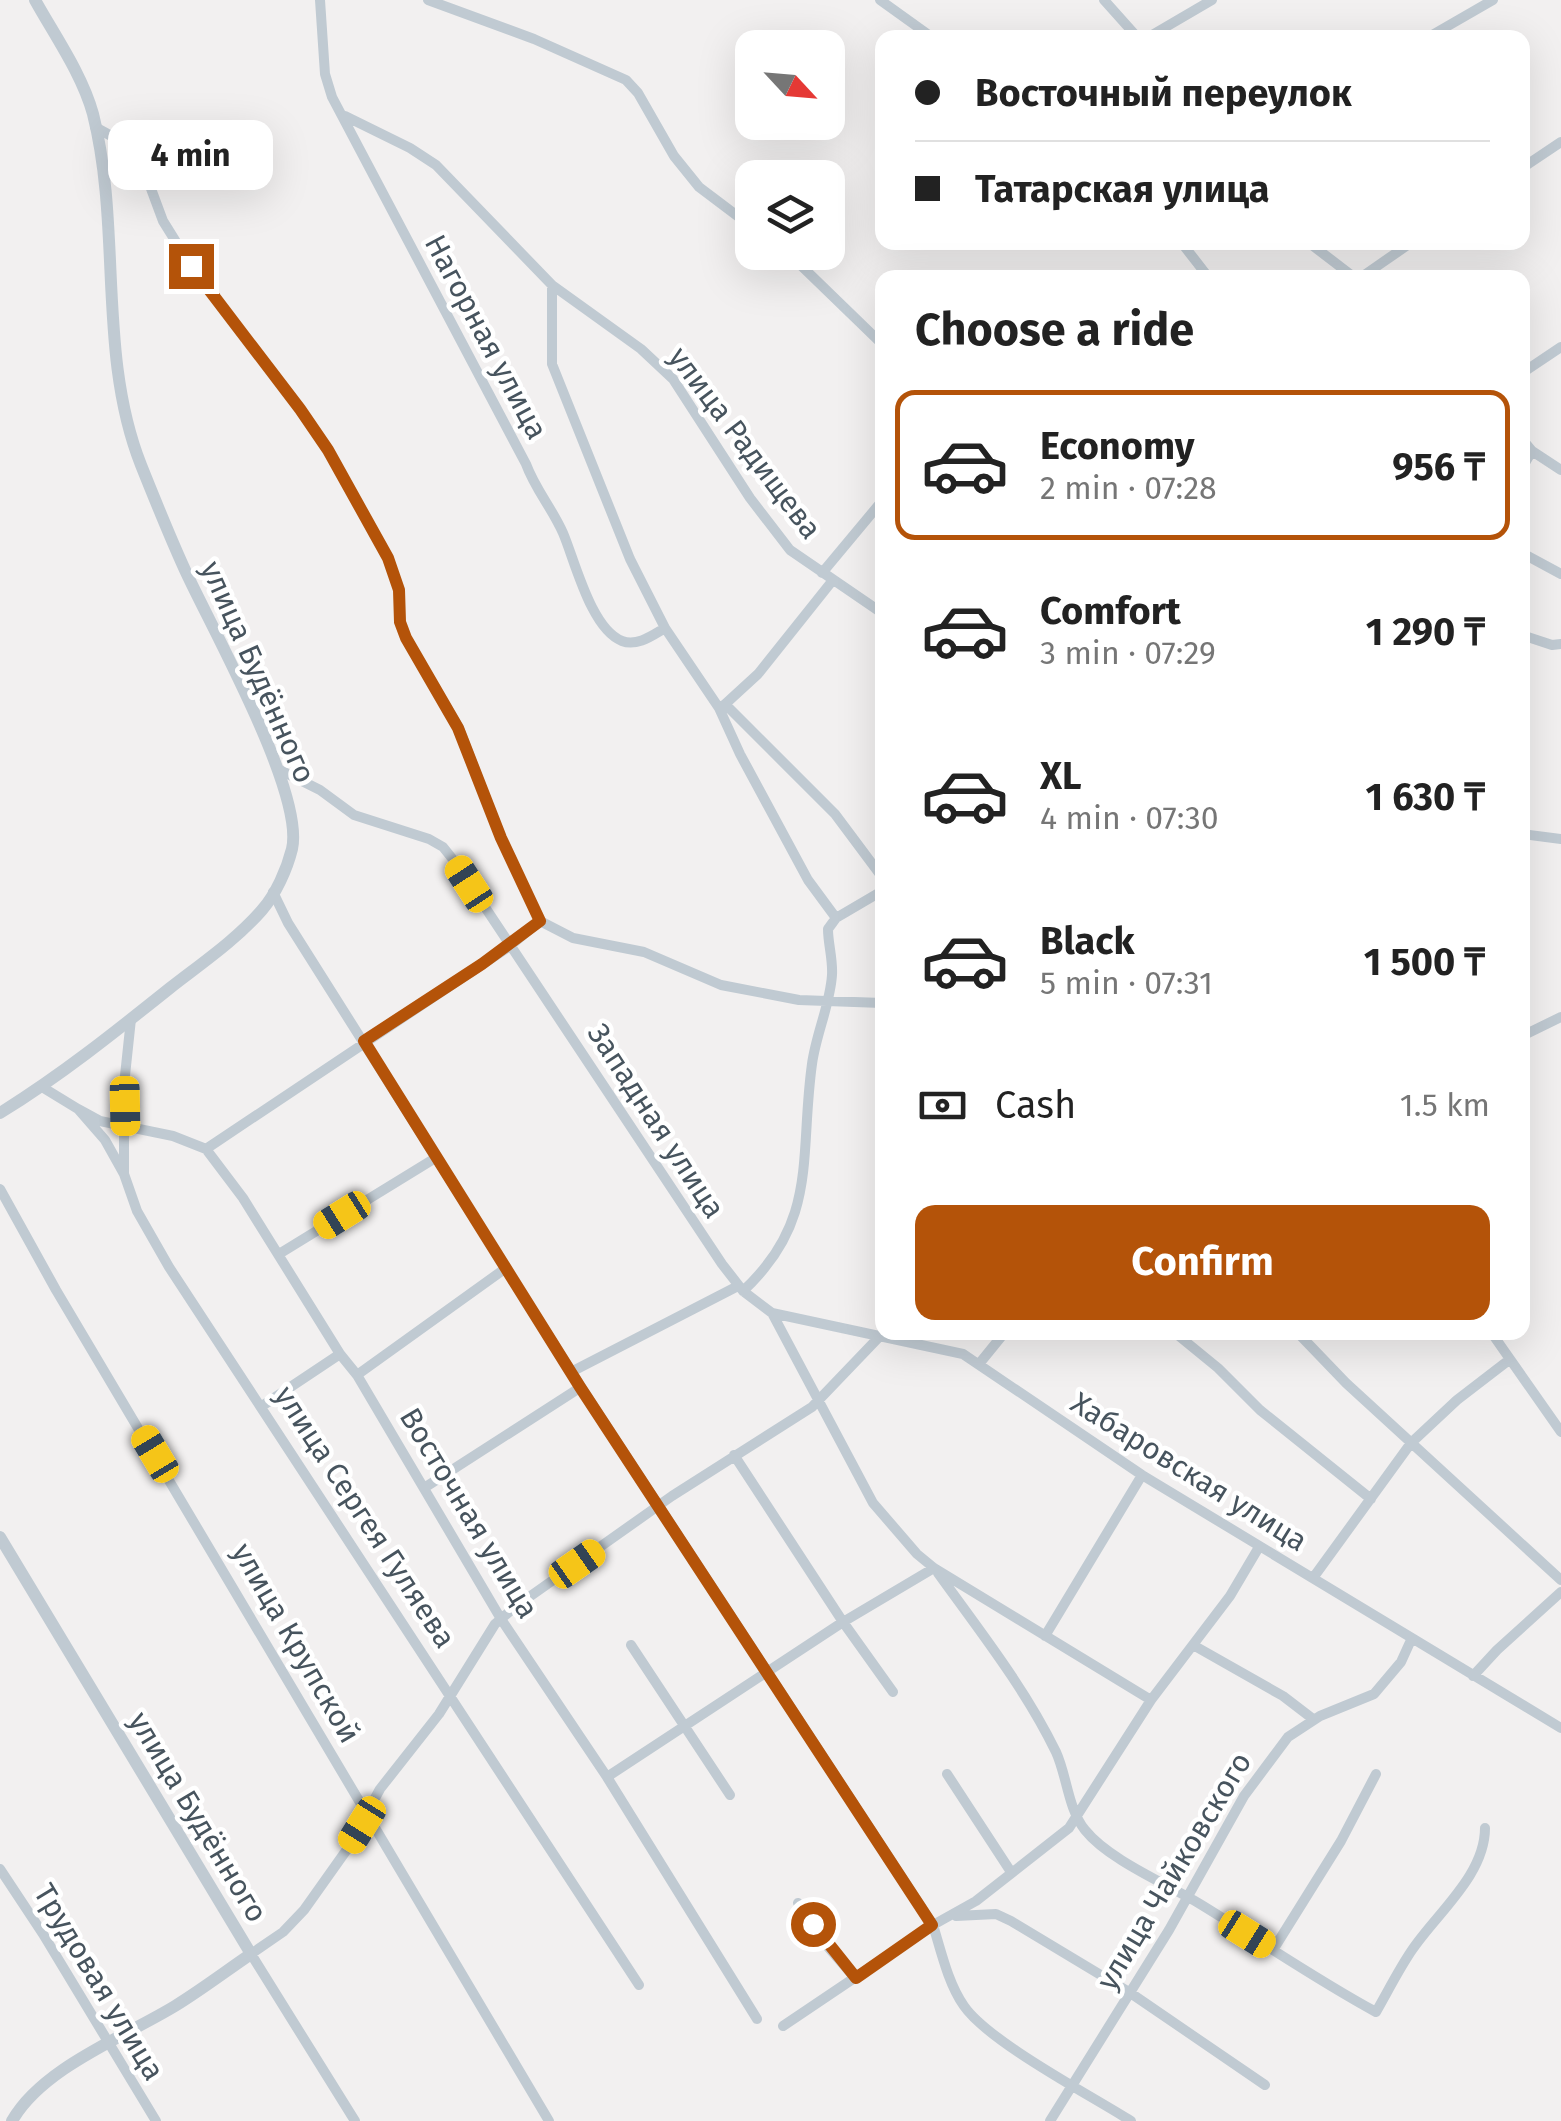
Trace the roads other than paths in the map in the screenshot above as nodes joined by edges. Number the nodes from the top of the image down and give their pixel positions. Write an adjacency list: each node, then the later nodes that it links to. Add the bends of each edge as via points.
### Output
1 (35, 0): 13 (street, улица Будённого, via 84,87)
2 (320, 0): 12 (street, Нагорная улица, via 326,74)
3 (428, 0): 16 (street, via 626,80 699,187)
4 (880, 0): 8 (street)
5 (1104, 0): 9 (street)
6 (1212, 0): 10 (street)
7 (1494, 0): 11 (street)
8 (922, 30)
9 (1131, 30)
10 (1161, 30)
11 (1440, 30)
12 (340, 113): 24 (street, улица Радищева, via 436,165); 40 (street, Нагорная улица, via 562,530 603,623 631,644)
13 (96, 127): 44 (street, улица Будённого, via 128,431); 51 (street, via 124,142 191,266 328,450 388,558 406,638 458,728)
14 (1561, 142): 15 (street)
15 (1530, 163)
16 (735, 213)
17 (1187, 250): 21 (street)
18 (1319, 250): 22 (street)
19 (1400, 250): 23 (street)
20 (805, 270): 25 (street)
21 (1203, 270)
22 (1347, 270)
23 (1370, 270)
24 (552, 284): 36 (street, улица Радищева, via 674,379 769,525); 40 (street, Нагорная улица, via 552,364 630,559)
25 (875, 337)
26 (1561, 346): 27 (street)
27 (1530, 367)
28 (1530, 449): 29 (street)
29 (1532, 451): 31 (street); 32 (street)
30 (1561, 453): 32 (street)
31 (1530, 454)
32 (1549, 462): 33 (street)
33 (1561, 470)
34 (875, 509): 36 (street)
35 (1530, 557): 37 (street)
36 (822, 573): 38 (street, улица Радищева)
37 (1561, 574)
38 (833, 580): 39 (street, улица Радищева); 43 (street, via 758,674)
39 (875, 608)
40 (665, 628): 43 (street, Нагорная улица)
41 (1530, 638): 42 (street)
42 (1561, 644)
43 (722, 706): 47 (street, via 835,814); 50 (street, Нагорная улица, via 740,754)
44 (278, 770): 48 (street, улица Будённого, via 295,822 292,849); 52 (street, Западная улица, via 354,814 442,847)
45 (1530, 835): 46 (street)
46 (1561, 839)
47 (875, 868)
48 (273, 892): 56 (street, улица Будённого, via 235,937); 58 (street)
49 (875, 895): 50 (street)
50 (836, 918): 53 (street, via 828,929 832,976)
51 (540, 921): 52 (street); 53 (street, via 573,938 644,952 721,985)
52 (510, 946): 58 (street); 69 (street, Западная улица)
53 (826, 1001): 54 (street); 69 (street, via 792,1223 772,1263)
54 (875, 1003)
55 (1561, 1017): 57 (street)
56 (130, 1019): 59 (street, улица Будённого); 62 (street)
57 (1530, 1032)
58 (364, 1041): 63 (street); 64 (street)
59 (42, 1087): 60 (street, улица Сергея Гуляева); 61 (street, улица Будённого)
60 (78, 1109): 62 (street); 65 (street, улица Сергея Гуляева)
61 (0, 1113)
62 (126, 1128): 63 (street); 65 (street)
63 (206, 1149): 67 (street, Восточная улица)
64 (436, 1157): 67 (street); 68 (street)
65 (124, 1174): 85 (street, улица Сергея Гуляева, via 169,1266)
66 (0, 1189): 117 (street, улица Крупской)
67 (279, 1254): 78 (street, Восточная улица)
68 (506, 1268): 81 (street); 82 (street)
69 (741, 1288): 70 (street, Западная улица); 81 (street)
70 (772, 1312): 71 (street, Хабаровская улица); 84 (street, Западная улица)
71 (875, 1335)
72 (876, 1340): 84 (street)
73 (902, 1340): 80 (street, Хабаровская улица, via 947,1348)
74 (999, 1340): 80 (street)
75 (1184, 1340): 91 (street)
76 (1304, 1340): 87 (street)
77 (1496, 1340): 79 (street)
78 (340, 1354): 82 (street, Восточная улица); 85 (street)
79 (1509, 1360): 86 (street); 87 (street)
80 (978, 1364): 89 (street, Хабаровская улица)
81 (571, 1372): 83 (street)
82 (357, 1375): 90 (street, Восточная улица)
83 (580, 1387): 90 (street); 92 (street)
84 (820, 1398): 88 (street); 95 (street, Западная улица, via 874,1503)
85 (262, 1406): 108 (street, улица Сергея Гуляева)
86 (1561, 1432)
87 (1410, 1443): 91 (street); 97 (street)
88 (734, 1455): 92 (street); 100 (street)
89 (1142, 1475): 94 (street, Хабаровская улица); 101 (street)
90 (424, 1488): 99 (street, Восточная улица)
91 (1371, 1499): 96 (street)
92 (658, 1506): 99 (street); 105 (street)
93 (0, 1537): 127 (street, улица Будённого)
94 (1260, 1547): 96 (street, Хабаровская улица); 104 (street)
95 (934, 1568): 100 (street); 101 (street, Западная улица); 118 (street, Западная улица, via 1020,1688 1056,1753)
96 (1313, 1578): 102 (street, Хабаровская улица)
97 (1561, 1580)
98 (1561, 1592): 106 (street)
99 (501, 1619): 108 (street); 115 (street, Восточная улица)
100 (843, 1622): 105 (street); 107 (street)
101 (1046, 1636): 109 (street, Западная улица)
102 (1411, 1640): 106 (street, Хабаровская улица); 110 (street, улица Чайковского, via 1374,1694)
103 (632, 1645): 111 (street)
104 (1192, 1645): 109 (street); 110 (street)
105 (767, 1673): 111 (street); 125 (street)
106 (1473, 1676): 112 (street, Хабаровская улица)
107 (893, 1692)
108 (451, 1694): 117 (street); 129 (street, улица Сергея Гуляева)
109 (1151, 1700): 118 (street)
110 (1313, 1720): 122 (street, улица Чайковского, via 1288,1737 1244,1796)
111 (685, 1727): 115 (street); 116 (street)
112 (1561, 1728)
113 (948, 1774): 121 (street)
114 (1376, 1774): 126 (street)
115 (607, 1778): 131 (street, Восточная улица)
116 (730, 1795)
117 (367, 1814): 127 (street, via 304,1910); 140 (street, улица Крупской)
118 (1080, 1822): 121 (street); 122 (street, via 1093,1839)
119 (1485, 1828): 126 (street, via 1470,1874 1410,1952 1376,2012)
120 (0, 1869): 133 (street, Трудовая улица)
121 (1011, 1872): 124 (street)
122 (1187, 1897): 126 (street); 130 (street, улица Чайковского)
123 (798, 1902): 128 (street)
124 (952, 1916): 125 (street); 130 (street, via 996,1914)
125 (932, 1925): 128 (street); 134 (street, via 964,2006 985,2028)
126 (1273, 1950)
127 (251, 1954): 133 (street); 139 (street, улица Будённого)
128 (856, 1978): 132 (street)
129 (639, 1985)
130 (1130, 1992): 134 (street, улица Чайковского); 135 (street)
131 (758, 2019)
132 (783, 2026)
133 (110, 2042): 137 (street, via 46,2084); 138 (street, Трудовая улица)
134 (1072, 2084): 141 (street, улица Чайковского); 142 (street)
135 (1265, 2084)
136 (0, 2117): 137 (street)
137 (14, 2118)
138 (156, 2121)
139 (354, 2121)
140 (549, 2121)
141 (1050, 2121)
142 (1131, 2121)

